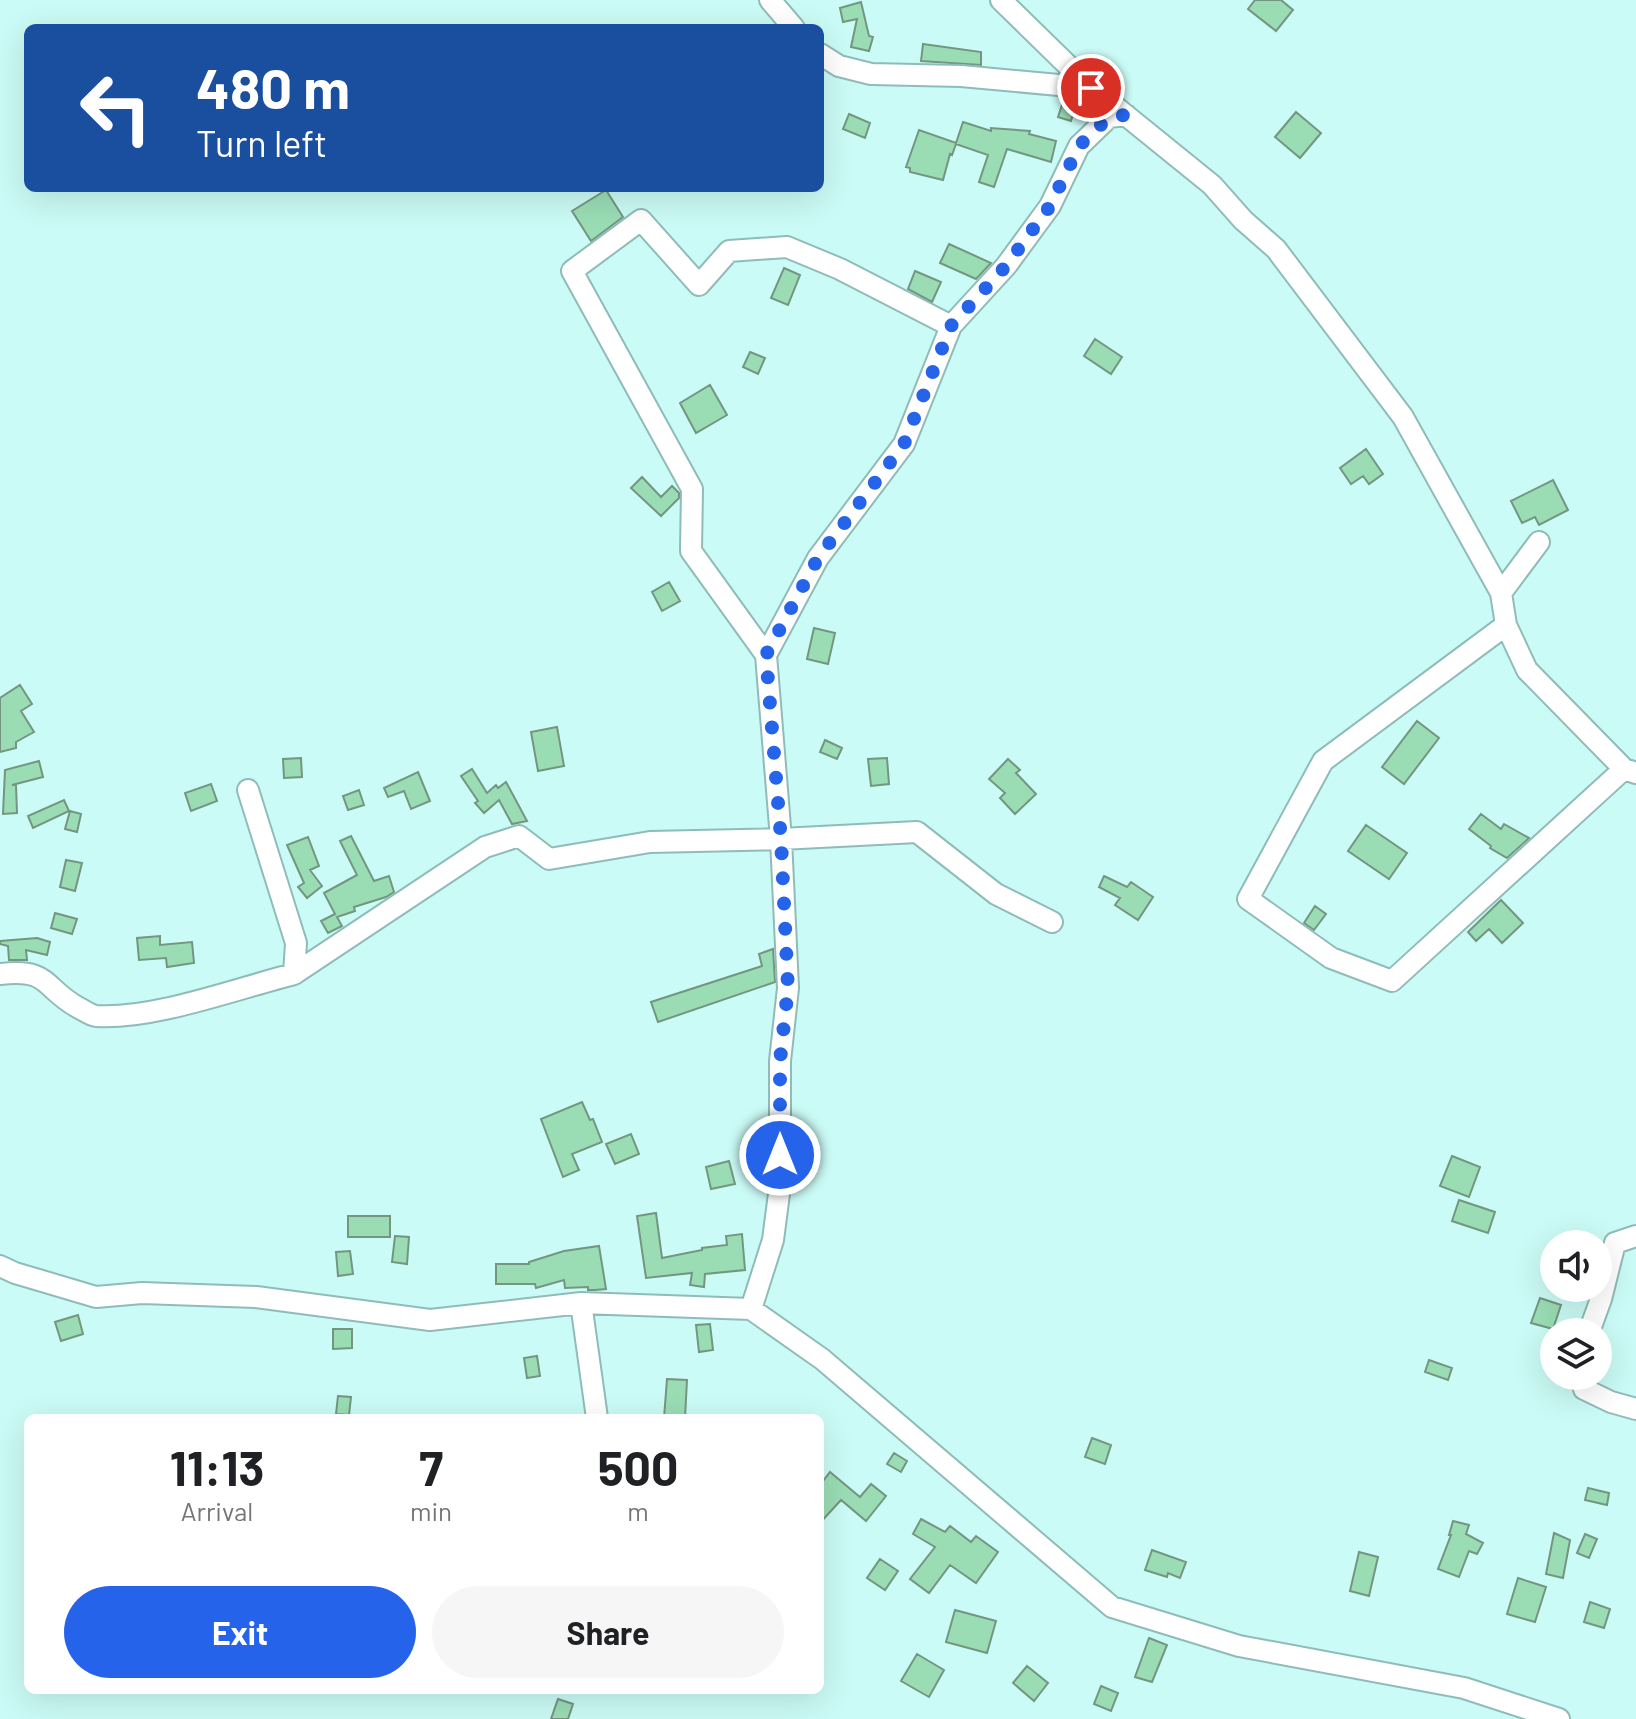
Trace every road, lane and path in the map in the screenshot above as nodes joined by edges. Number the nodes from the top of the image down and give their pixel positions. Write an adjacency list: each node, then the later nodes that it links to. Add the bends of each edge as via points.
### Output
1 (770, 0): 3 (street)
2 (1001, 0): 5 (street)
3 (791, 24)
4 (824, 57): 5 (street, via 871,74)
5 (1091, 88): 6 (street)
6 (1126, 115): 7 (street, via 1109,117 1079,146 1050,206 1006,266); 9 (street, via 1212,185 1276,249 1403,417)
7 (951, 326): 11 (street, via 904,444 818,558); 11 (street, via 787,247 729,251 699,285 641,220 572,271 692,489 691,551)
8 (1539, 542): 9 (street)
9 (1501, 593): 10 (street)
10 (1506, 625): 12 (street, via 1527,670); 12 (street, via 1323,761 1248,899 1331,958 1392,981)
11 (766, 655): 14 (street)
12 (1630, 771)
13 (248, 790): 17 (street, via 296,943)
14 (781, 839): 15 (street, via 917,832 996,894); 17 (street, via 650,842 549,859 519,836 485,847); 21 (street, via 788,988 780,1061 780,1186 773,1240)
15 (1052, 922)
16 (0, 974): 17 (street, via 22,971 44,978 62,999 93,1016 153,1011)
17 (294, 974)
18 (1636, 1236): 22 (street, via 1615,1243)
19 (0, 1266): 20 (street, via 96,1297 256,1297 430,1320)
20 (581, 1303): 21 (street); 25 (street)
21 (751, 1309): 26 (street, via 822,1359 1112,1607 1239,1646 1464,1688)
22 (1594, 1318)
23 (1586, 1390): 24 (street)
24 (1636, 1409)
25 (596, 1414)
26 (1559, 1719)

